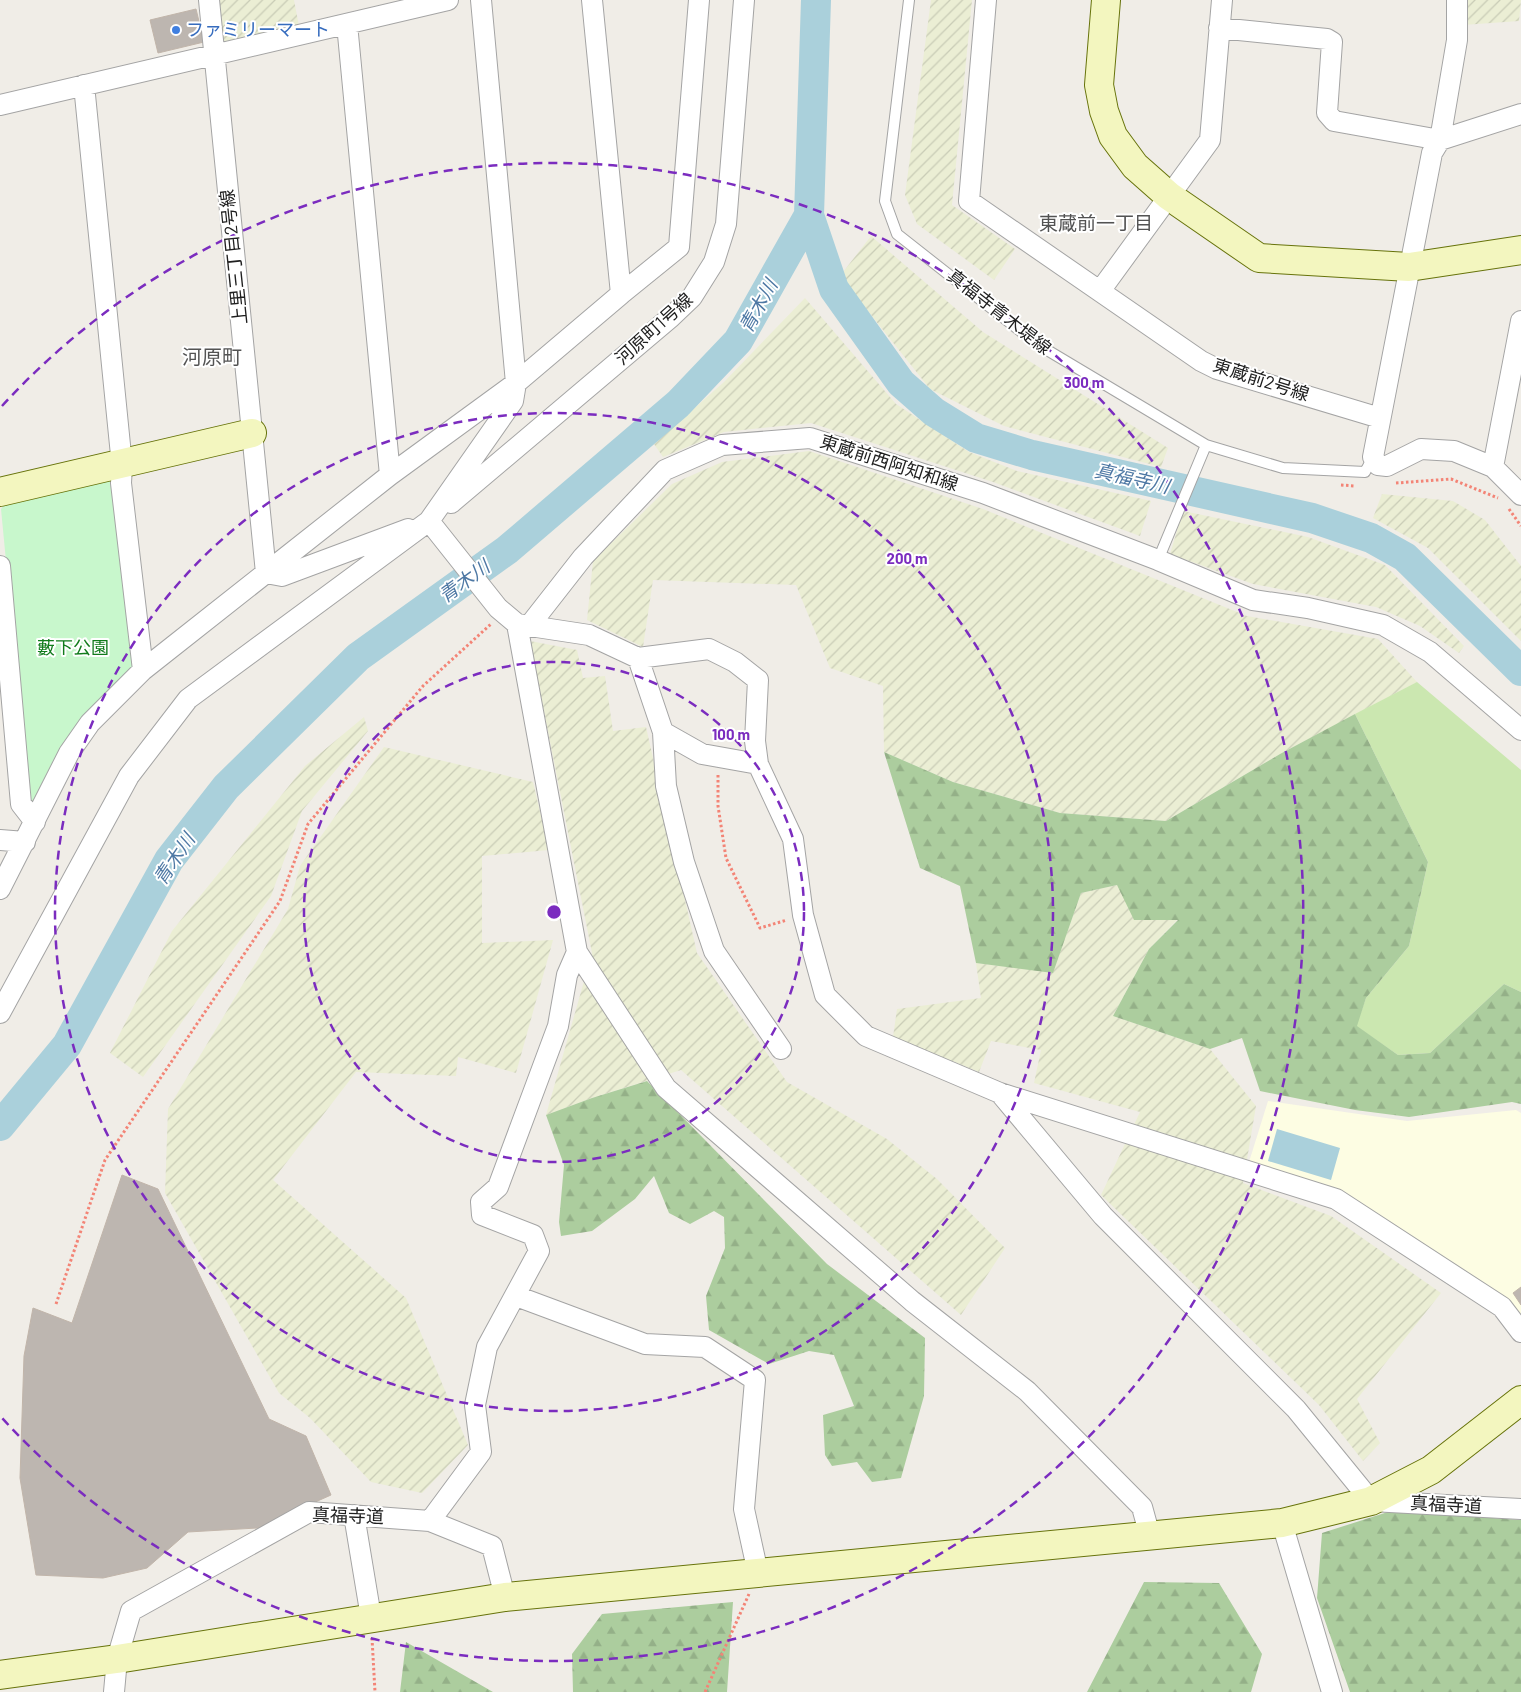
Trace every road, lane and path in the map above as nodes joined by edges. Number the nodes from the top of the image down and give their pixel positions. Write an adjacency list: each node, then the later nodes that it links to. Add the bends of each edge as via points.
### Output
1 (209, 0): 14 (street, 上里三丁目2号線)
2 (448, 0): 12 (street)
3 (482, 0): 25 (street)
4 (592, 0): 23 (street)
5 (699, 0): 23 (street, via 678,247)
6 (744, 0): 38 (street, 河原町1号線, via 726,224 714,262 692,297 671,317)
7 (909, 0): 28 (lane, 真福寺青木堤線, via 885,202 897,234 1037,344)
8 (986, 0): 22 (street, 東蔵前2号線, via 969,201)
9 (1106, 0): 19 (street, via 1099,73 1104,111 1122,150)
10 (1222, 0): 13 (street)
11 (1457, 0): 18 (street, via 1457,40)
12 (347, 24): 14 (street); 32 (street)
13 (1219, 28): 18 (street, via 1327,39 1333,47 1327,113 1334,121); 19 (street, via 1210,140)
14 (214, 55): 15 (street); 27 (street, 上里三丁目2号線)
15 (84, 85): 16 (street); 30 (street)
16 (0, 105)
17 (1521, 114): 18 (street)
18 (1440, 140): 21 (street, via 1432,153)
19 (1169, 196): 21 (street, via 1259,258); 22 (street)
20 (1521, 250): 21 (street)
21 (1409, 267): 26 (street)
22 (1100, 290): 26 (street, 東蔵前2号線, via 1201,361)
23 (621, 294): 25 (street)
24 (1521, 322): 31 (street)
25 (516, 383): 32 (street); 38 (street, via 513,401)
26 (1380, 418): 29 (street)
27 (252, 433): 30 (street); 42 (street, 上里三丁目2号線)
28 (1206, 445): 29 (lane, 真福寺青木堤線, via 1283,468 1365,472); 40 (lane)
29 (1373, 457): 31 (street, via 1378,465 1387,466 1421,449 1454,452)
30 (122, 465): 36 (street); 45 (street, via 121,483)
31 (1493, 467): 37 (street)
32 (390, 475): 42 (street)
33 (1337, 484): 35 (path, via 1346,487)
34 (1388, 484): 37 (path, via 1451,479)
35 (1363, 485)
36 (0, 492)
37 (1510, 500): 39 (path)
38 (429, 521): 42 (street, via 282,576); 43 (street); 56 (street, via 188,699 129,776)
39 (1521, 526)
40 (1158, 560): 43 (street, 東蔵前西阿知和線, via 983,493 810,438 722,445 665,470 583,557); 46 (street, 東蔵前西阿知和線, via 1253,600 1308,608 1383,625 1430,652)
41 (0, 566): 50 (street, via 21,804)
42 (266, 573): 45 (street)
43 (512, 618): 44 (street, via 589,635); 55 (street); 60 (path, via 423,686 308,824 280,901 105,1160)
44 (638, 658): 47 (street); 49 (street, via 709,649 735,662 758,680 755,741)
45 (143, 670): 50 (street, via 90,723 69,753)
46 (1521, 730)
47 (663, 732): 48 (street, via 702,754); 57 (street, via 666,786 684,862 714,951)
48 (719, 757): 49 (street); 54 (path, via 718,806 726,858 760,928)
49 (758, 764): 54 (street, via 793,839)
50 (35, 822): 52 (street)
51 (0, 840): 52 (street)
52 (25, 842): 53 (street)
53 (0, 889)
54 (803, 915): 58 (street, via 825,995 866,1036)
55 (577, 952): 59 (street, via 567,975 558,1026 498,1187 480,1202 482,1215 533,1235 539,1251); 68 (street, via 666,1088 912,1301 1027,1391 1142,1507)
56 (0, 1013)
57 (781, 1049)
58 (1000, 1093): 61 (street, via 1336,1199 1502,1306); 63 (street, via 1103,1216 1296,1409)
59 (516, 1296): 66 (street, via 487,1347 475,1405 482,1452); 69 (street, via 645,1344 705,1348 755,1380 744,1509)
60 (56, 1304)
61 (1521, 1332)
62 (1521, 1400): 63 (street, via 1431,1470)
63 (1371, 1501): 64 (street, 真福寺道); 67 (street)
64 (1521, 1509)
65 (354, 1514): 66 (street, 真福寺道); 71 (street); 72 (street, 真福寺道, via 309,1512 131,1611)
66 (430, 1521): 70 (street, 真福寺道, via 492,1546)
67 (1282, 1523): 68 (street); 77 (street)
68 (1150, 1536): 69 (street)
69 (758, 1573): 70 (street); 76 (path)
70 (505, 1597): 71 (street)
71 (370, 1618): 72 (street); 75 (path)
72 (117, 1659): 73 (street); 74 (street, 真福寺道)
73 (1, 1675)
74 (114, 1692)
75 (375, 1692)
76 (705, 1692)
77 (1332, 1692)

